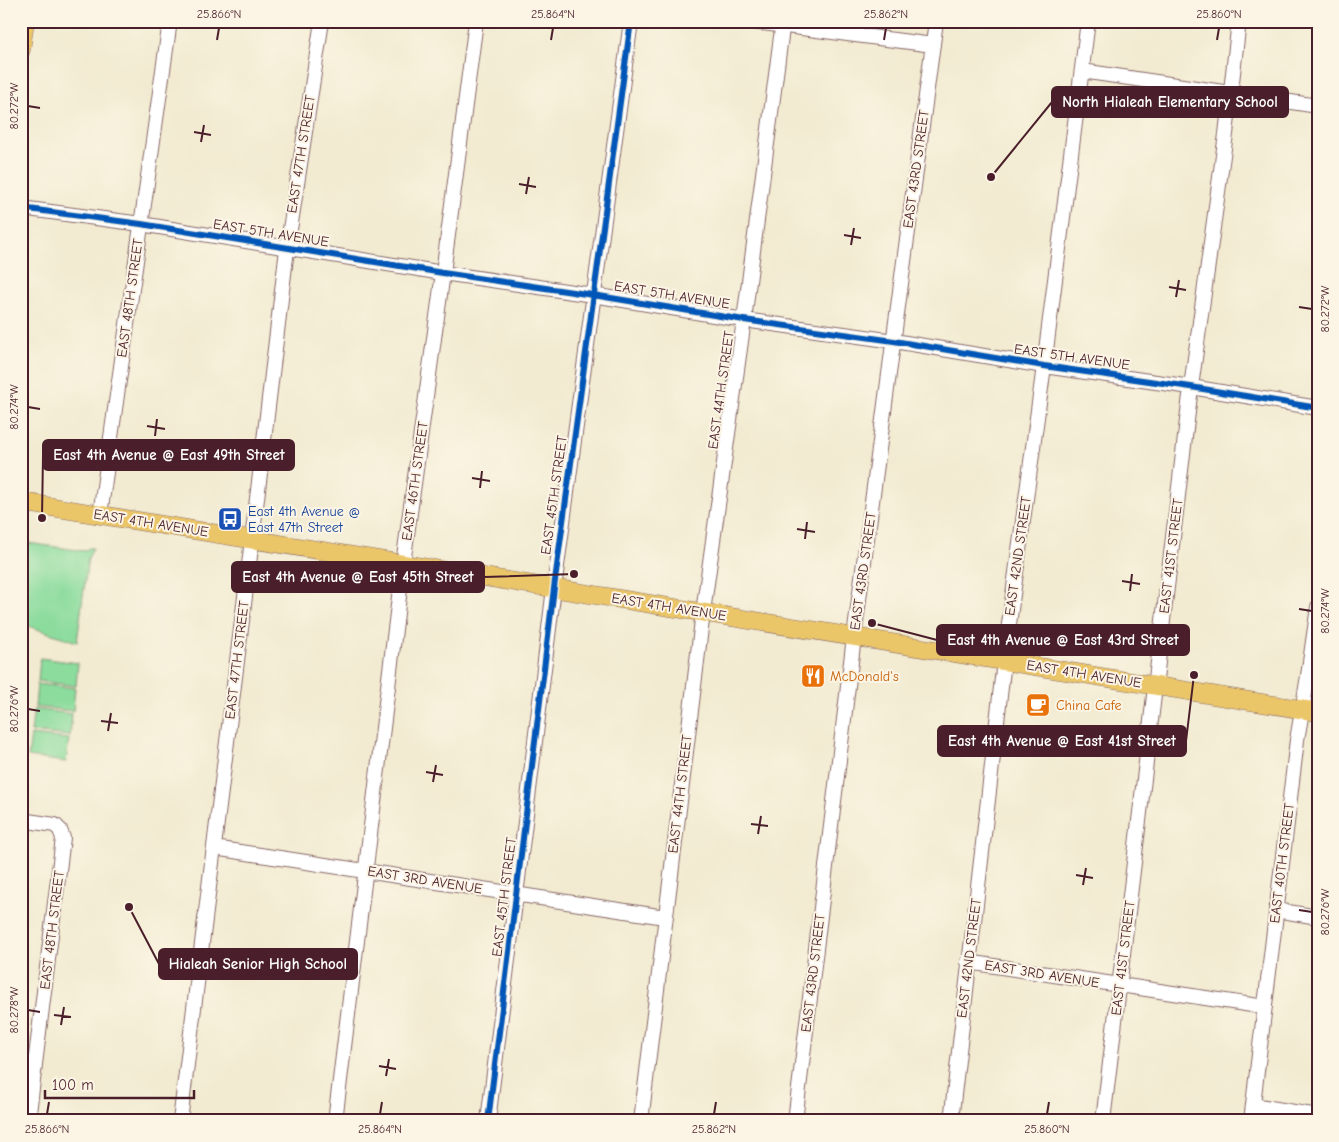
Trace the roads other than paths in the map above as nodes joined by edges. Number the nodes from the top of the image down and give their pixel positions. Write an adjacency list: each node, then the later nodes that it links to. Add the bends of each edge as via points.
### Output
1 (25, 21): 12 (main road)
2 (170, 21): 17 (street, EAST 48TH STREET)
3 (322, 21): 18 (street, EAST 47TH STREET)
4 (476, 21): 19 (street, EAST 46TH STREET)
5 (631, 21): 20 (street, EAST 45TH STREET)
6 (746, 21): 10 (street)
7 (936, 21): 11 (street, EAST 43RD STREET)
8 (1088, 21): 13 (street, EAST 42ND STREET)
9 (1239, 21): 14 (street, EAST 41ST STREET)
10 (782, 24): 11 (street); 21 (street, EAST 44TH STREET)
11 (933, 45): 22 (street, EAST 43RD STREET)
12 (21, 50)
13 (1082, 71): 14 (street); 23 (street, EAST 42ND STREET)
14 (1231, 92): 15 (street); 24 (street, EAST 41ST STREET)
15 (1318, 106)
16 (21, 208): 17 (street, EAST 5TH AVENUE)
17 (141, 224): 18 (street, EAST 5TH AVENUE); 27 (street, EAST 48TH STREET)
18 (287, 249): 19 (street, EAST 5TH AVENUE); 28 (street, EAST 47TH STREET)
19 (443, 273): 20 (street, EAST 5TH AVENUE); 29 (street, EAST 46TH STREET)
20 (593, 295): 21 (street, EAST 5TH AVENUE); 30 (street, EAST 45TH STREET)
21 (744, 320): 22 (street, EAST 5TH AVENUE); 32 (street, EAST 44TH STREET)
22 (894, 342): 23 (street, EAST 5TH AVENUE); 33 (street, EAST 43RD STREET)
23 (1044, 366): 24 (street, EAST 5TH AVENUE); 34 (street, EAST 42ND STREET)
24 (1190, 387): 25 (street, EAST 5TH AVENUE); 35 (street, EAST 41ST STREET)
25 (1318, 408)
26 (21, 502): 27 (main road, EAST 4TH AVENUE)
27 (100, 515): 28 (main road, EAST 4TH AVENUE)
28 (252, 540): 29 (main road, EAST 4TH AVENUE); 38 (street, EAST 47TH STREET)
29 (403, 564): 30 (main road, EAST 4TH AVENUE); 39 (street, EAST 46TH STREET)
30 (554, 588): 32 (main road, EAST 4TH AVENUE); 40 (street, EAST 45TH STREET)
31 (1318, 607): 36 (street, EAST 40TH STREET, via 1308,676)
32 (703, 612): 33 (main road, EAST 4TH AVENUE); 43 (street, EAST 44TH STREET)
33 (854, 637): 34 (main road, EAST 4TH AVENUE); 54 (street, EAST 43RD STREET)
34 (1004, 661): 35 (main road, EAST 4TH AVENUE); 44 (street, EAST 42ND STREET)
35 (1156, 686): 36 (main road, EAST 4TH AVENUE); 45 (street, EAST 41ST STREET)
36 (1310, 711): 41 (street, EAST 40TH STREET)
37 (21, 820): 49 (street, EAST 48TH STREET, via 55,825 63,838)
38 (214, 848): 39 (street, EAST 3RD AVENUE); 50 (street, EAST 47TH STREET)
39 (365, 870): 40 (street, EAST 3RD AVENUE); 51 (street, EAST 46TH STREET)
40 (517, 894): 43 (street, EAST 3RD AVENUE); 52 (street, EAST 45TH STREET)
41 (1276, 910): 42 (street); 46 (street, EAST 40TH STREET)
42 (1318, 916)
43 (665, 917): 53 (street, EAST 44TH STREET)
44 (968, 962): 45 (street, EAST 3RD AVENUE); 55 (street, EAST 42ND STREET)
45 (1119, 986): 46 (street, EAST 3RD AVENUE); 56 (street, EAST 41ST STREET)
46 (1265, 1007): 47 (street, EAST 40TH STREET)
47 (1252, 1105): 48 (street); 57 (street, EAST 40TH STREET)
48 (1318, 1116)
49 (28, 1121)
50 (180, 1121)
51 (335, 1121)
52 (488, 1121)
53 (641, 1121)
54 (795, 1121)
55 (951, 1121)
56 (1103, 1121)
57 (1251, 1121)

